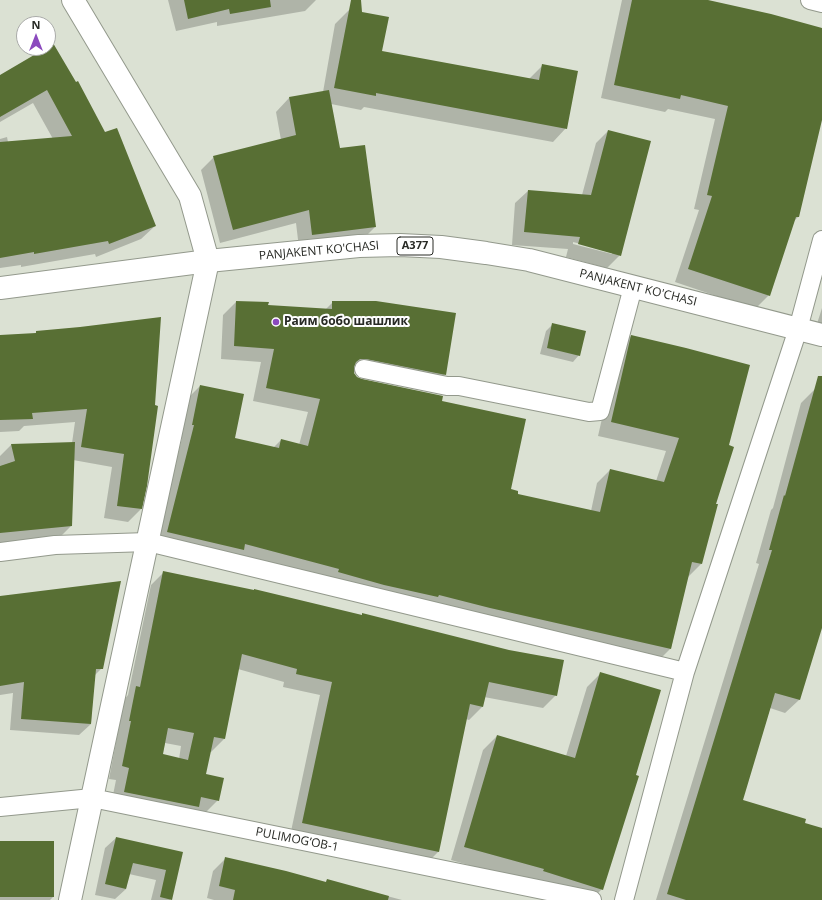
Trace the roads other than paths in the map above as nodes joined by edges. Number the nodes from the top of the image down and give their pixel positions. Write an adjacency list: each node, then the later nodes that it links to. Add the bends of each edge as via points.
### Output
1 (73, 0): 5 (main road, via 190,196)
2 (810, 0): 3 (street)
3 (822, 3)
4 (822, 240): 8 (street)
5 (208, 261): 6 (main road, PANJAKENT KO'CHASI / A377, via 359,246 400,245 478,252 529,260); 7 (main road, PANJAKENT KO'CHASI / A377); 11 (main road)
6 (633, 287): 8 (main road, PANJAKENT KO'CHASI / A377); 10 (street, via 600,411 589,412)
7 (0, 288)
8 (798, 329): 9 (main road, PANJAKENT KO'CHASI / A377); 13 (street)
9 (822, 335)
10 (364, 369)
11 (148, 542): 12 (street, via 55,545); 13 (street); 14 (main road)
12 (0, 552)
13 (685, 672): 18 (street)
14 (92, 798): 15 (street, PULIMOG’OB-1); 16 (main road); 17 (street, PULIMOG’OB-1)
15 (0, 807)
16 (70, 900)
17 (592, 900)
18 (624, 900)

